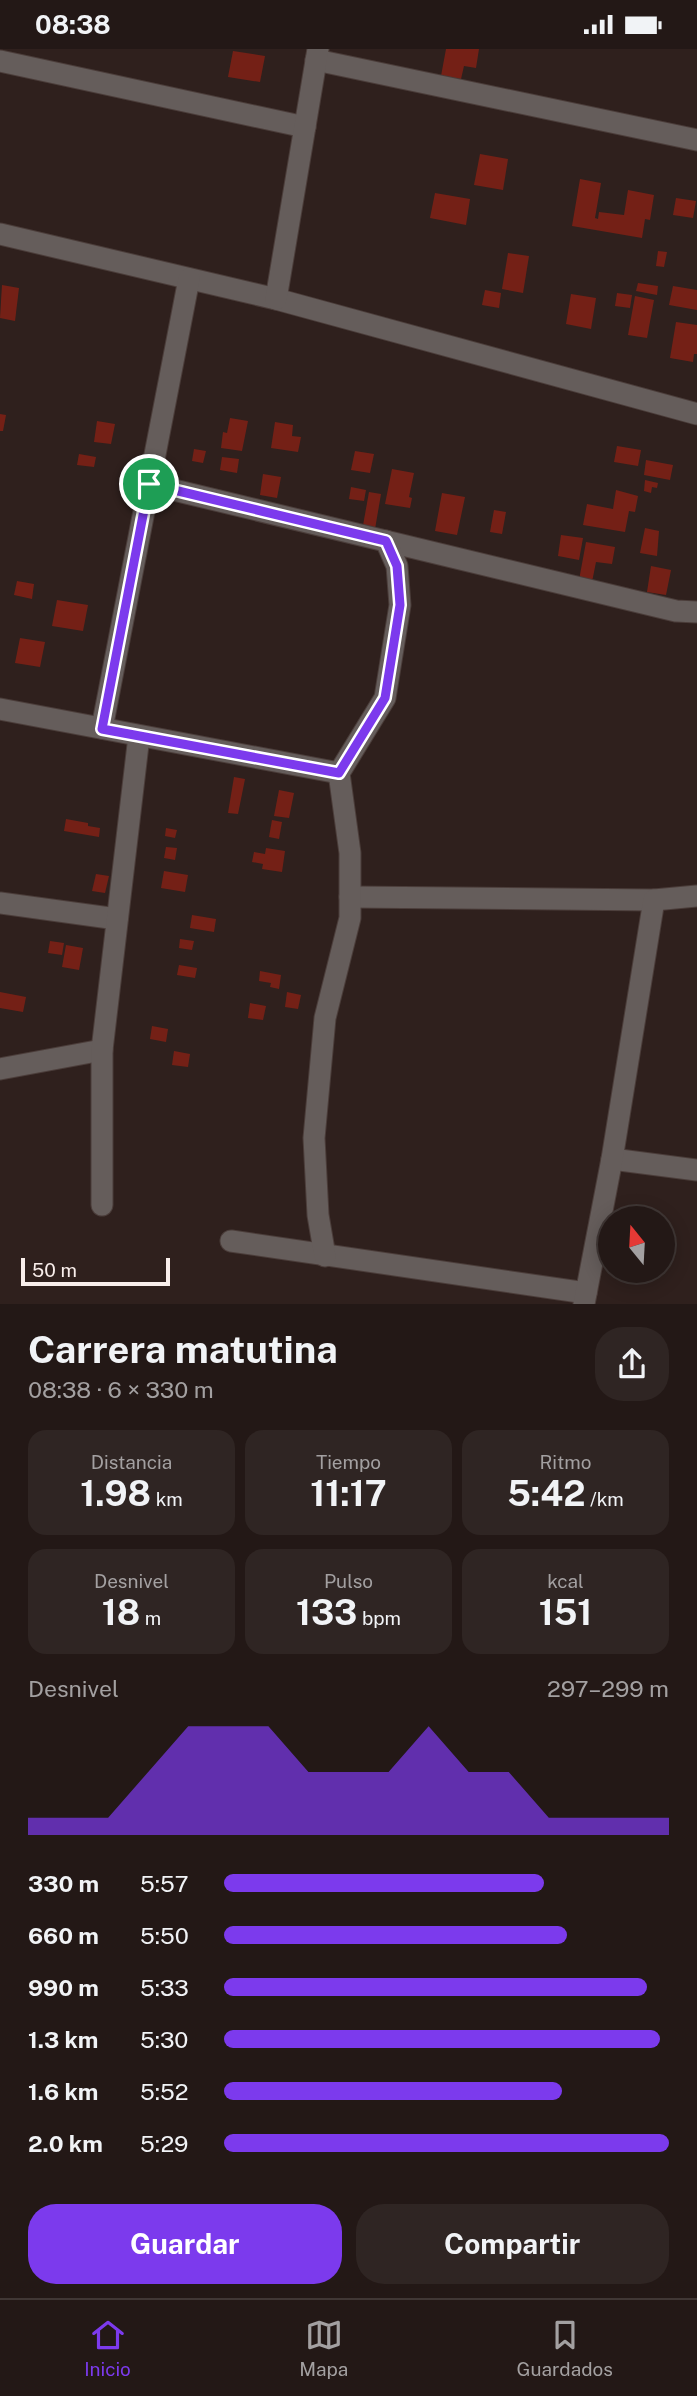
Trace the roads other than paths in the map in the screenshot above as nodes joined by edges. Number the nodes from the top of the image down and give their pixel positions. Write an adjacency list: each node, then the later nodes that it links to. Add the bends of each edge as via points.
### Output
1 (317, 54): 3 (street); 4 (street)
2 (0, 61): 3 (street)
3 (305, 127): 7 (street)
4 (697, 140)
5 (0, 235): 6 (street)
6 (189, 279): 7 (street); 9 (street)
7 (276, 299): 8 (street)
8 (697, 414)
9 (149, 484): 10 (street); 13 (street)
10 (386, 541): 11 (street, via 676,611); 15 (street, via 397,566 400,605 385,698)
11 (697, 612)
12 (0, 709): 13 (street)
13 (102, 729): 14 (street)
14 (139, 736): 15 (street); 20 (street)
15 (339, 773): 17 (street, via 350,853)
16 (697, 896): 18 (street)
17 (350, 897): 18 (street); 27 (street, via 350,918 325,1018 314,1138)
18 (654, 900): 23 (street)
19 (0, 903): 20 (street)
20 (117, 919): 21 (street)
21 (102, 1050): 22 (street); 25 (street)
22 (0, 1069)
23 (612, 1159): 24 (street); 28 (street)
24 (697, 1170)
25 (102, 1205)
26 (231, 1241): 27 (street)
27 (325, 1256): 28 (street)
28 (585, 1298)

